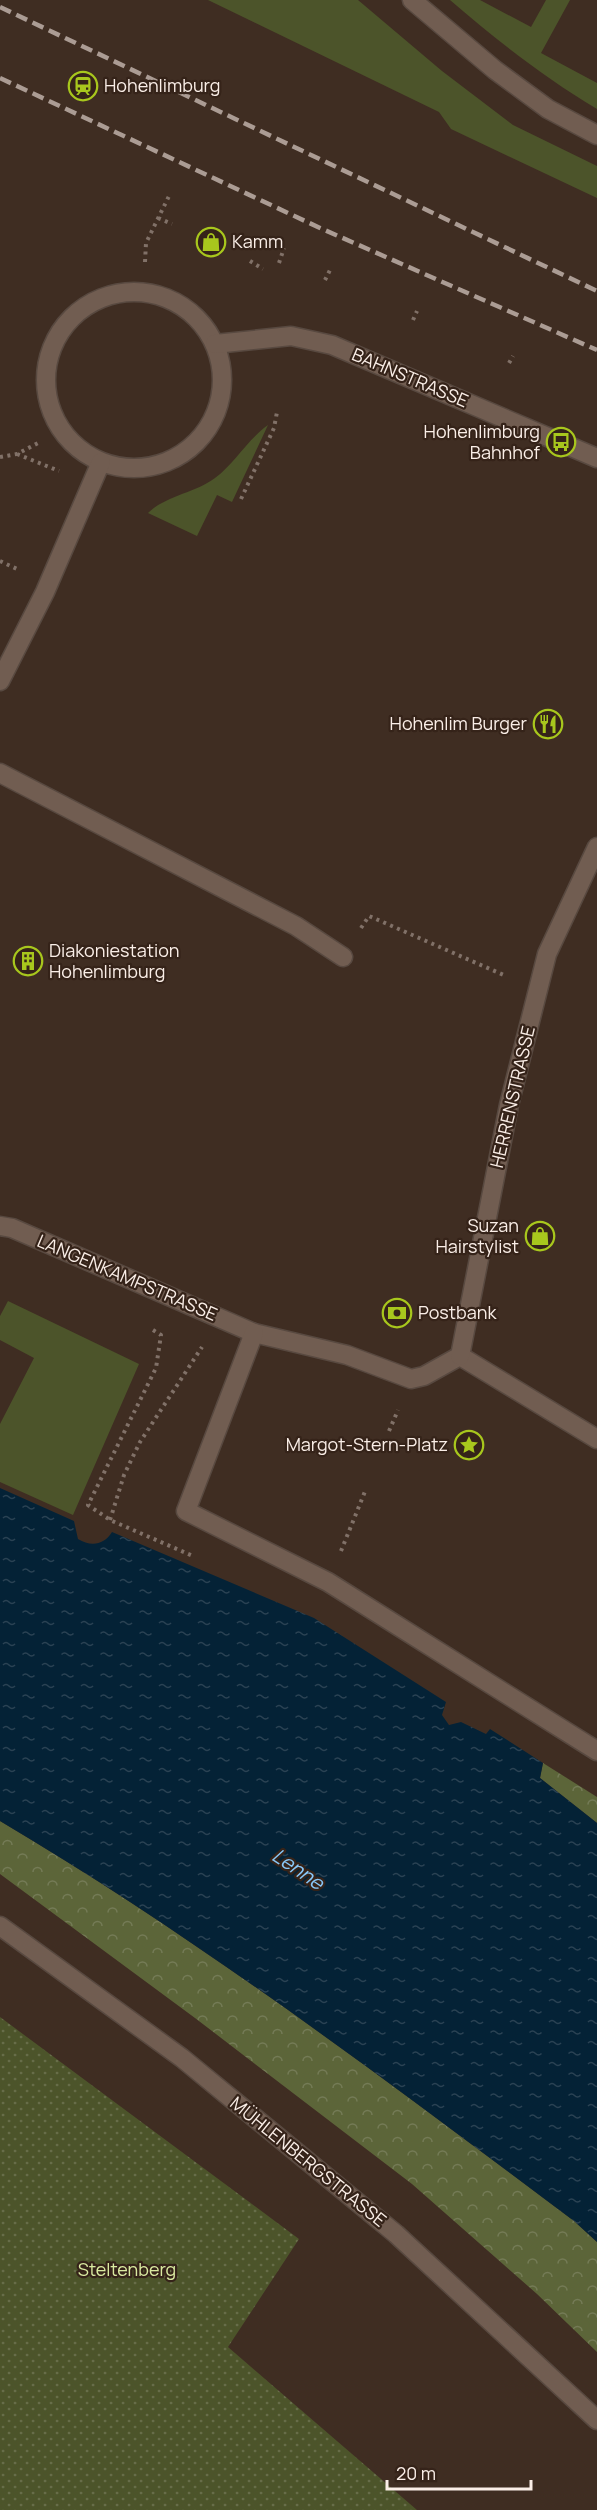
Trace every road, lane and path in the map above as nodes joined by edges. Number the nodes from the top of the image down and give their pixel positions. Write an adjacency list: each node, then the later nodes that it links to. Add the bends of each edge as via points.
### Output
1 (412, 0): 2 (street, via 495,70 548,108)
2 (597, 135)
3 (170, 194): 4 (path)
4 (158, 218): 5 (path); 8 (path, via 146,243)
5 (172, 224)
6 (284, 248): 9 (path)
7 (250, 261): 10 (path)
8 (145, 262)
9 (279, 263)
10 (263, 269)
11 (330, 270): 12 (path)
12 (326, 280)
13 (417, 310): 14 (path)
14 (413, 320)
15 (215, 344): 22 (street, BAHNSTRASSE, via 291,336 332,345); 23 (street, via 222,373 220,402 207,430 186,451 160,464 130,468); 23 (street, via 199,319 174,301 146,291 116,293 87,304 64,324 50,351 45,377 48,404 60,428 78,448)
16 (513, 356): 17 (path)
17 (509, 363)
18 (277, 412): 25 (path, via 274,428)
19 (40, 442): 20 (path)
20 (17, 454): 21 (path); 24 (path)
21 (0, 457)
22 (597, 458)
23 (101, 462): 28 (street, via 45,592)
24 (58, 471)
25 (240, 499)
26 (0, 561): 27 (path)
27 (23, 572)
28 (0, 681)
29 (0, 773): 31 (street, via 296,926)
30 (597, 847): 32 (street, HERRENSTRASSE, via 547,954)
31 (344, 957): 32 (path, via 369,916)
32 (538, 990): 36 (street, HERRENSTRASSE, via 509,1105)
33 (0, 1226): 34 (street, LANGENKAMPSTRASSE)
34 (219, 1318): 35 (street, LANGENKAMPSTRASSE); 39 (path, via 140,1442 124,1475)
35 (254, 1333): 36 (street, LANGENKAMPSTRASSE, via 346,1355 411,1379); 40 (street, via 186,1511)
36 (460, 1356): 37 (street)
37 (597, 1439)
38 (366, 1489): 40 (path)
39 (110, 1520)
40 (328, 1582): 41 (street)
41 (597, 1750)
42 (0, 1926): 43 (street, MÜHLENBERGSTRASSE, via 182,2058 387,2227)
43 (597, 2420)

